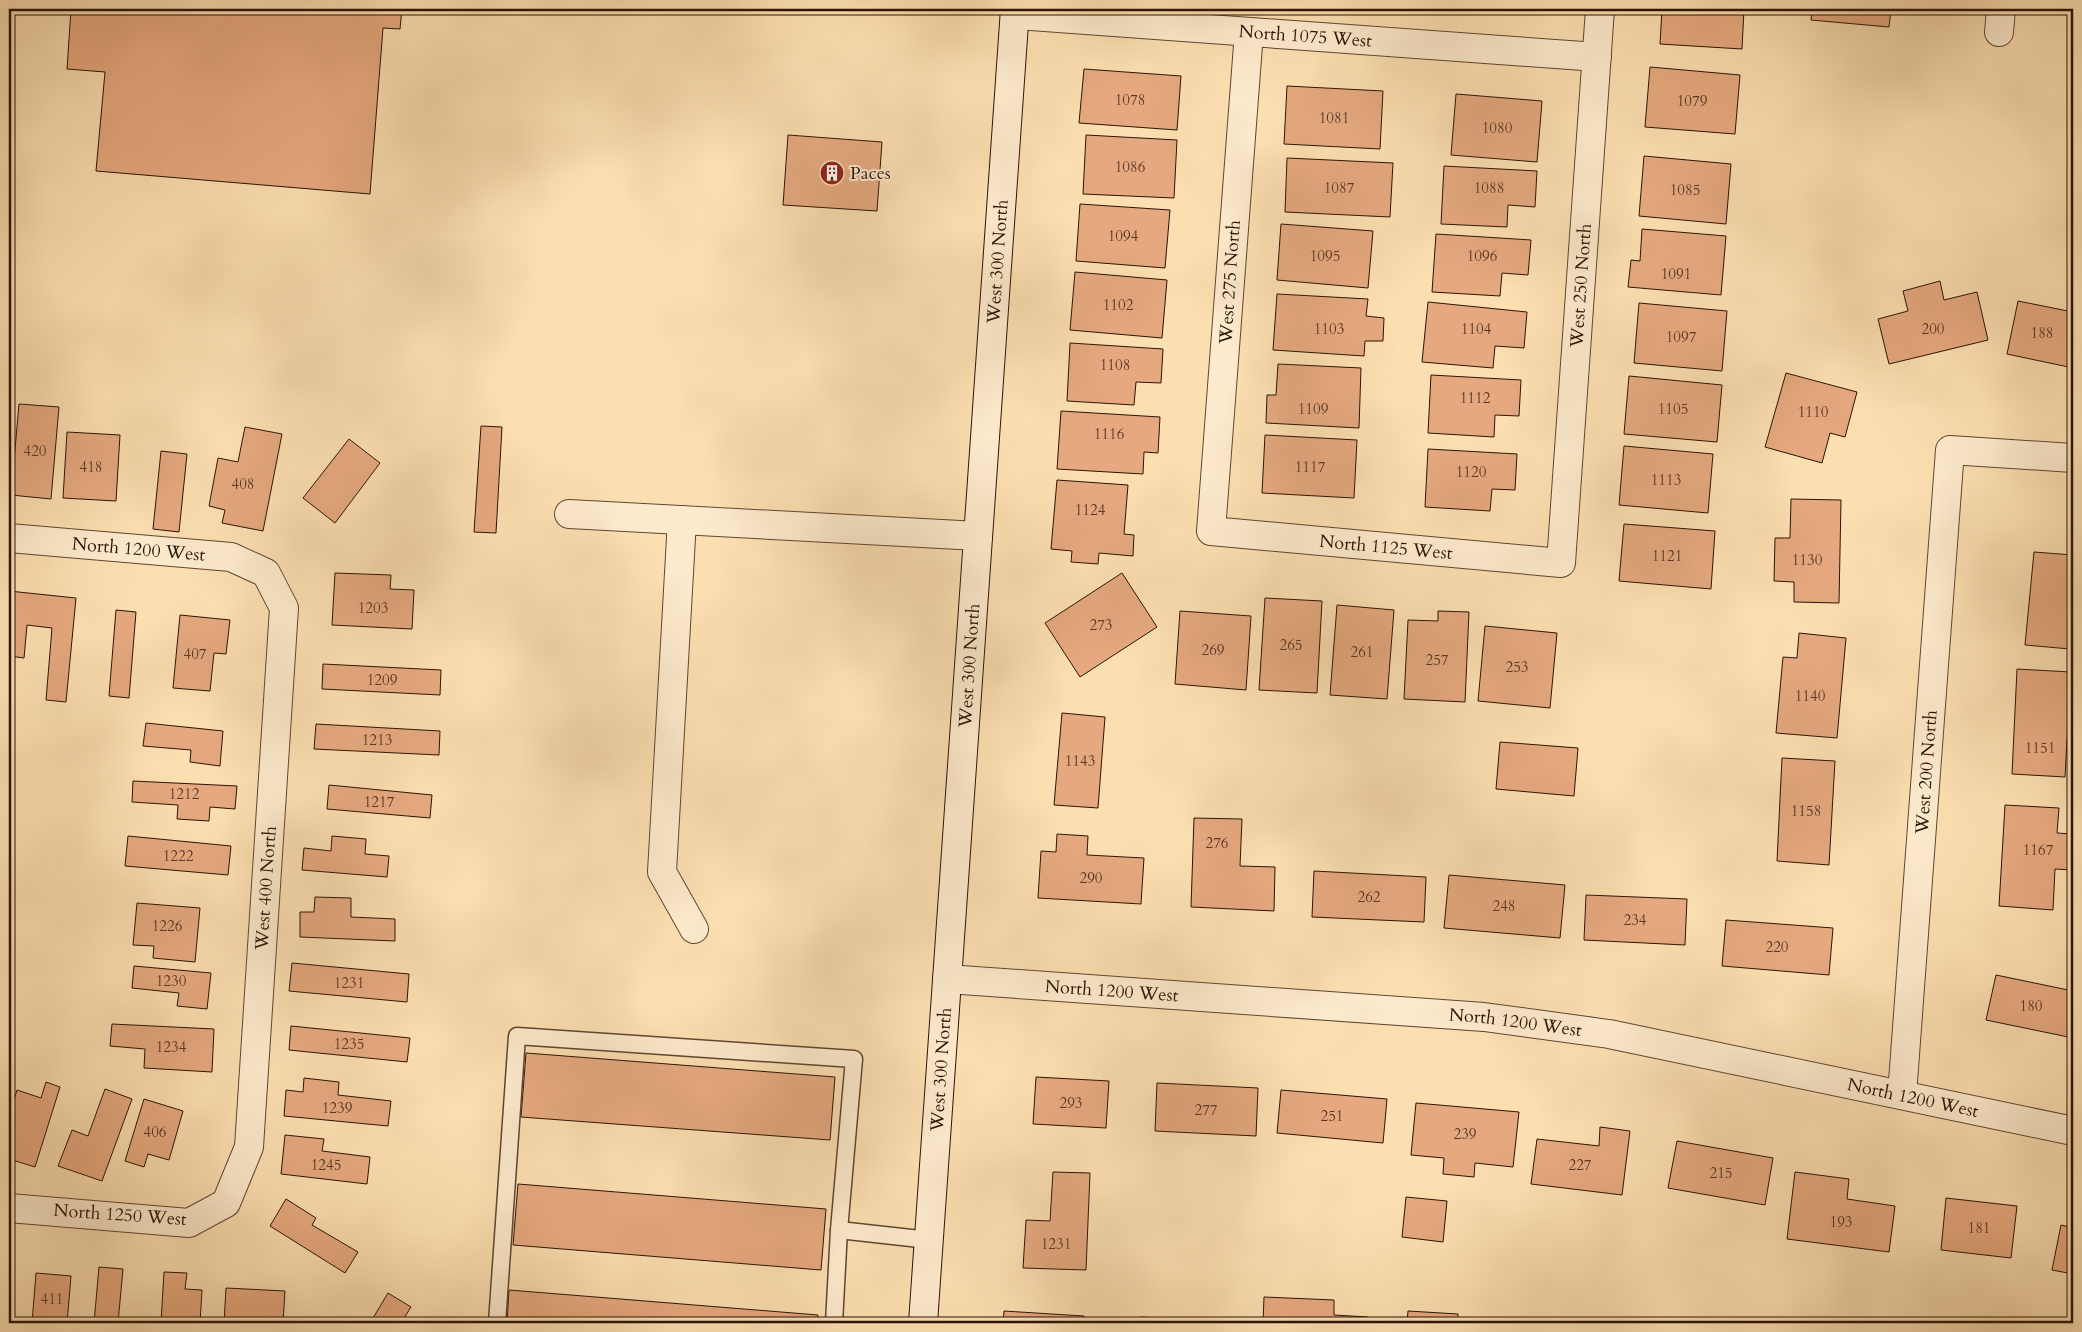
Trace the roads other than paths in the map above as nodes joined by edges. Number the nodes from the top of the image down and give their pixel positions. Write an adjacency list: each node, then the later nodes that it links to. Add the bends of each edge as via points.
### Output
1 (1600, 9): 4 (street, West 250 North)
2 (1015, 12): 3 (street, North 1075 West); 9 (street, West 300 North)
3 (1250, 32): 4 (street, North 1075 West); 8 (street, West 275 North)
4 (1597, 57): 11 (street, West 250 North)
5 (2073, 458): 15 (street, West 200 North, via 1950,450)
6 (569, 514): 7 (street)
7 (682, 520): 9 (street); 13 (street, via 662,872)
8 (1211, 531): 11 (street, North 1125 West)
9 (978, 536): 14 (street, West 300 North)
10 (9, 538): 12 (street, North 1200 West, via 231,556)
11 (1561, 563)
12 (266, 573): 17 (street, West 400 North, via 284,608 249,1147)
13 (694, 929)
14 (947, 979): 15 (street, North 1200 West, via 1484,1017 1609,1034); 20 (street, West 300 North)
15 (1902, 1095): 16 (street, North 1200 West)
16 (2073, 1131)
17 (226, 1203): 18 (street, North 1250 West, via 189,1223)
18 (9, 1208)
19 (839, 1230): 20 (lane); 21 (lane, via 854,1059 517,1036); 22 (lane)
20 (929, 1240): 23 (street, West 300 North)
21 (497, 1323)
22 (834, 1323)
23 (923, 1323)

